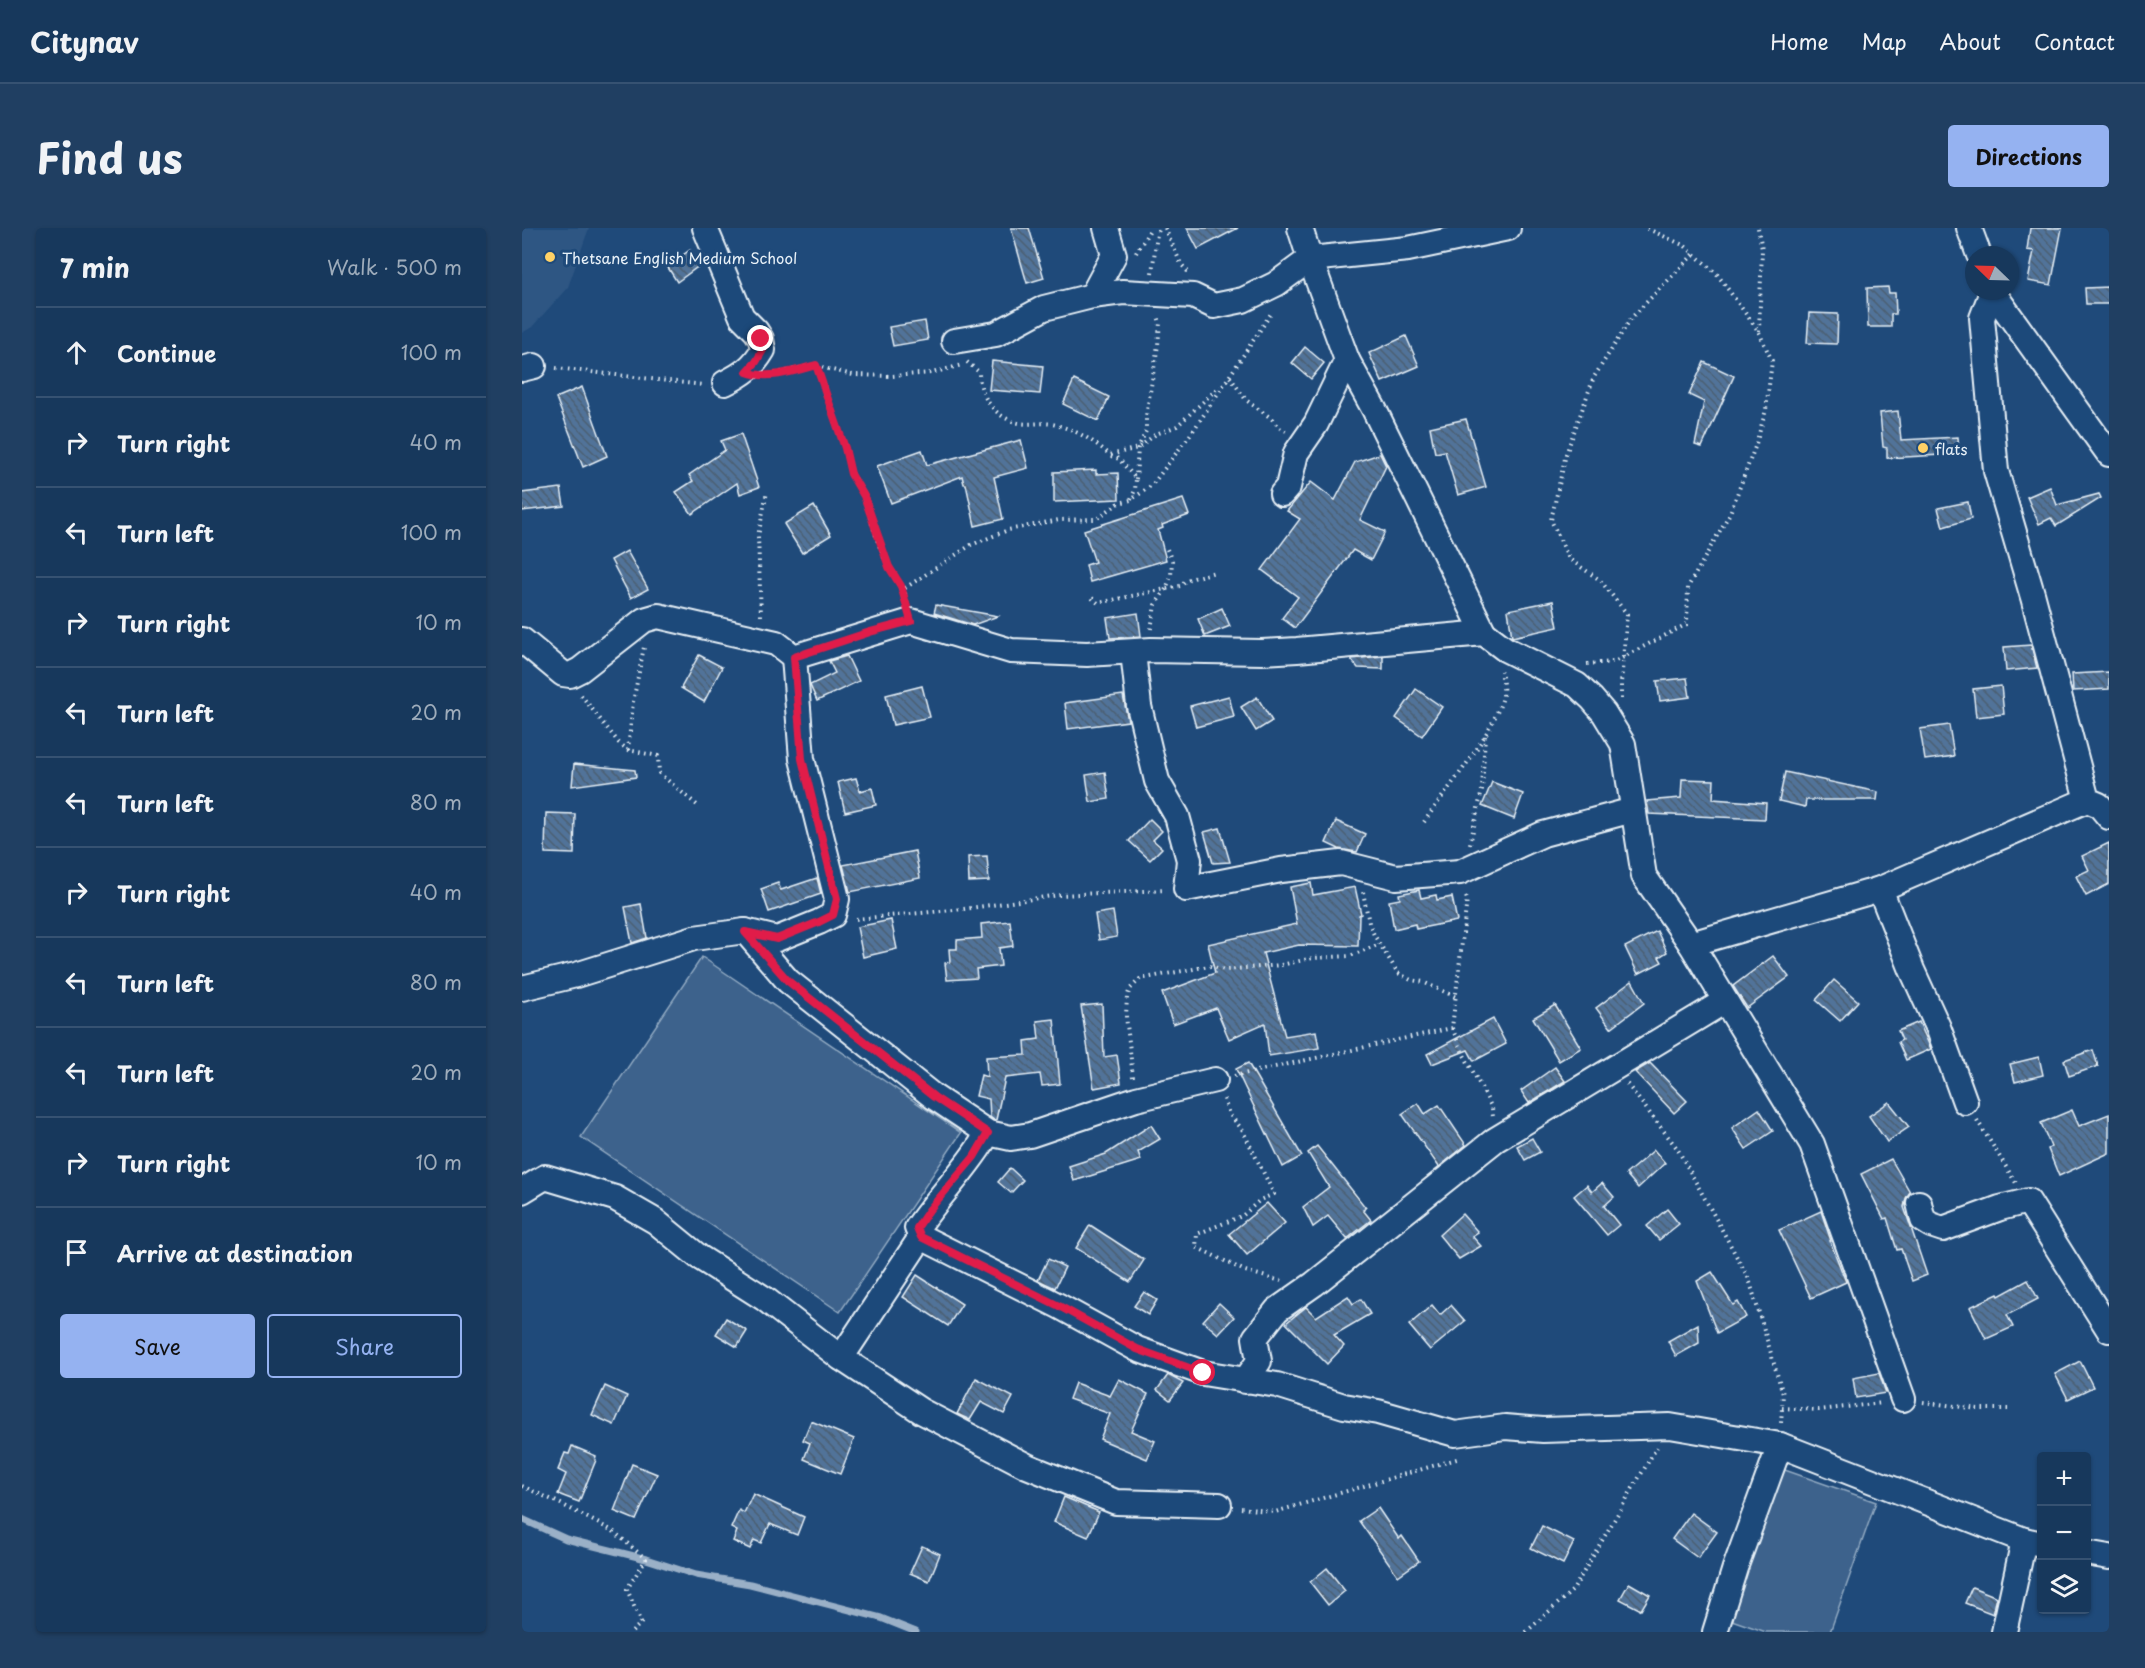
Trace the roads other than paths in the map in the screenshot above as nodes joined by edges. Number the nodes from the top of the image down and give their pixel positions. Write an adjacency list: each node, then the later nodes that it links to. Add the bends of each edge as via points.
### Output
1 (705, 228): 13 (street, via 742,317 761,339 763,350 747,372)
2 (1106, 228): 8 (street, via 1114,255)
3 (1300, 228): 7 (street)
4 (1508, 228): 7 (street, via 1408,249)
5 (1969, 228): 6 (street)
6 (1976, 246)
7 (1310, 259): 8 (street, via 1276,284 1243,300 1214,306 1193,296 1123,292); 12 (street)
8 (1092, 296): 11 (street, via 1044,308 996,334)
9 (1989, 300): 20 (street, via 1982,318 1996,471)
10 (1998, 300): 14 (street)
11 (954, 341)
12 (1347, 360): 15 (street, via 1316,424 1296,453 1288,486); 16 (street)
13 (725, 383)
14 (2109, 454)
15 (1282, 494)
16 (1484, 633): 19 (street, via 1262,652); 21 (street, via 1505,650 1577,686 1592,699 1623,744)
17 (522, 640): 18 (street, via 563,674 570,675 644,620 658,616)
18 (785, 650): 19 (street, via 870,632 907,610 1011,651); 24 (street, via 802,759 837,899 833,915 777,939)
19 (1142, 651): 21 (street, via 1138,706 1157,781 1177,816 1189,860 1186,890 1281,870 1341,863 1396,877 1460,872 1543,834)
20 (2087, 800): 22 (street, via 2099,805); 23 (street)
21 (1633, 810): 25 (street, via 1644,876)
22 (2109, 817)
23 (1880, 889): 25 (street); 29 (street)
24 (745, 932): 26 (street, via 694,938); 30 (street, via 788,981 934,1097)
25 (1691, 944): 27 (street)
26 (522, 988)
27 (1725, 1001): 36 (street, via 1495,1140 1277,1310 1255,1338 1259,1361); 37 (street, via 1812,1144)
28 (1215, 1080): 30 (street, via 1136,1099 1030,1135 1011,1138)
29 (1965, 1102)
30 (988, 1133): 33 (street, via 974,1157 917,1228)
31 (522, 1191): 35 (street, via 545,1177 615,1198 655,1221)
32 (1919, 1203): 34 (street, via 1923,1220 1943,1229 2028,1201)
33 (921, 1237): 35 (street); 36 (street, via 1137,1349 1203,1373)
34 (2109, 1329)
35 (841, 1358): 39 (street, via 921,1411 1028,1466 1116,1502)
36 (1245, 1381): 38 (street, via 1277,1385 1455,1434 1505,1427 1543,1430 1670,1426)
37 (1904, 1399)
38 (1780, 1445): 40 (street); 43 (street)
39 (1219, 1505)
40 (2033, 1542): 44 (street)
41 (2091, 1554): 42 (street)
42 (2109, 1557)
43 (1715, 1632)
44 (2004, 1632)

